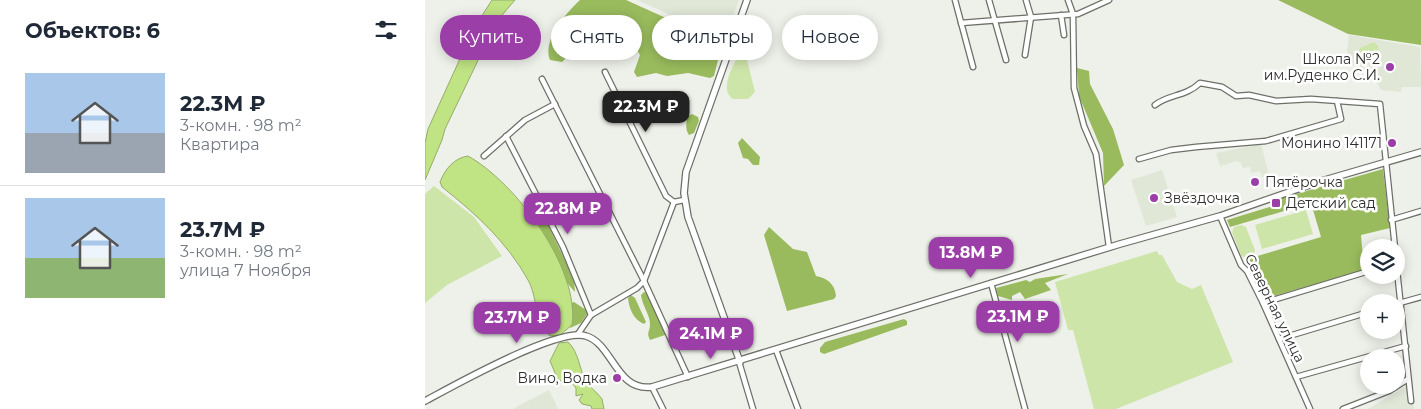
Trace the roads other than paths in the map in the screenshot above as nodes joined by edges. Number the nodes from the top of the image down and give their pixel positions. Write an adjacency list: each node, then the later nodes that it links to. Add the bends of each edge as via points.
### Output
1 (747, 0): 26 (main road, via 686,172)
2 (955, 0): 11 (street)
3 (989, 0): 10 (street)
4 (1026, 0): 9 (street)
5 (1068, 0): 7 (street)
6 (1109, 0): 7 (street)
7 (1073, 14): 8 (street); 32 (street, via 1075,88 1084,126 1096,154)
8 (1061, 15): 9 (street); 12 (street)
9 (1031, 17): 10 (street); 13 (street)
10 (995, 20): 11 (street); 14 (street)
11 (961, 23): 15 (street)
12 (1064, 36)
13 (1025, 55)
14 (1006, 60)
15 (973, 67)
16 (605, 72): 27 (street, via 662,187)
17 (542, 79): 19 (street)
18 (1337, 102): 20 (street, via 1311,99 1275,101 1249,95 1236,96 1222,87 1200,83 1190,92 1160,100); 24 (street, via 1341,119 1265,141 1171,150); 25 (street, via 1380,104)
19 (555, 104): 21 (street, via 525,120); 34 (street)
20 (1155, 105)
21 (506, 136): 23 (street); 39 (street, via 563,247)
22 (1421, 152): 25 (main road)
23 (484, 156)
24 (1139, 159)
25 (1386, 162): 29 (main road); 30 (street)
26 (684, 200): 27 (street); 46 (main road)
27 (674, 202): 34 (street)
28 (1421, 211): 30 (street)
29 (1220, 216): 32 (main road); 38 (street, Северная улица, via 1241,265)
30 (1391, 220): 31 (street)
31 (1394, 239)
32 (1109, 247): 35 (main road)
33 (1360, 274): 38 (street)
34 (644, 281): 39 (street); 47 (street)
35 (991, 283): 45 (main road); 56 (street)
36 (1421, 297): 37 (street)
37 (1405, 301)
38 (1263, 303): 42 (street, Северная улица)
39 (591, 314): 41 (street)
40 (1360, 315): 42 (street)
41 (578, 334): 50 (main road, via 592,338 627,380 639,387); 51 (main road, via 481,370)
42 (1279, 339): 48 (street, Северная улица)
43 (1404, 339): 44 (street)
44 (1405, 346): 48 (street); 49 (street)
45 (776, 350): 46 (main road); 55 (street)
46 (739, 362): 47 (main road); 54 (street)
47 (689, 377): 50 (main road)
48 (1296, 377): 57 (street, Северная улица)
49 (1408, 379): 52 (street); 58 (street, via 1389,391)
50 (652, 388): 53 (street)
51 (425, 401)
52 (1411, 401)
53 (663, 409)
54 (753, 409)
55 (798, 409)
56 (1025, 409)
57 (1310, 409)
58 (1343, 409)

